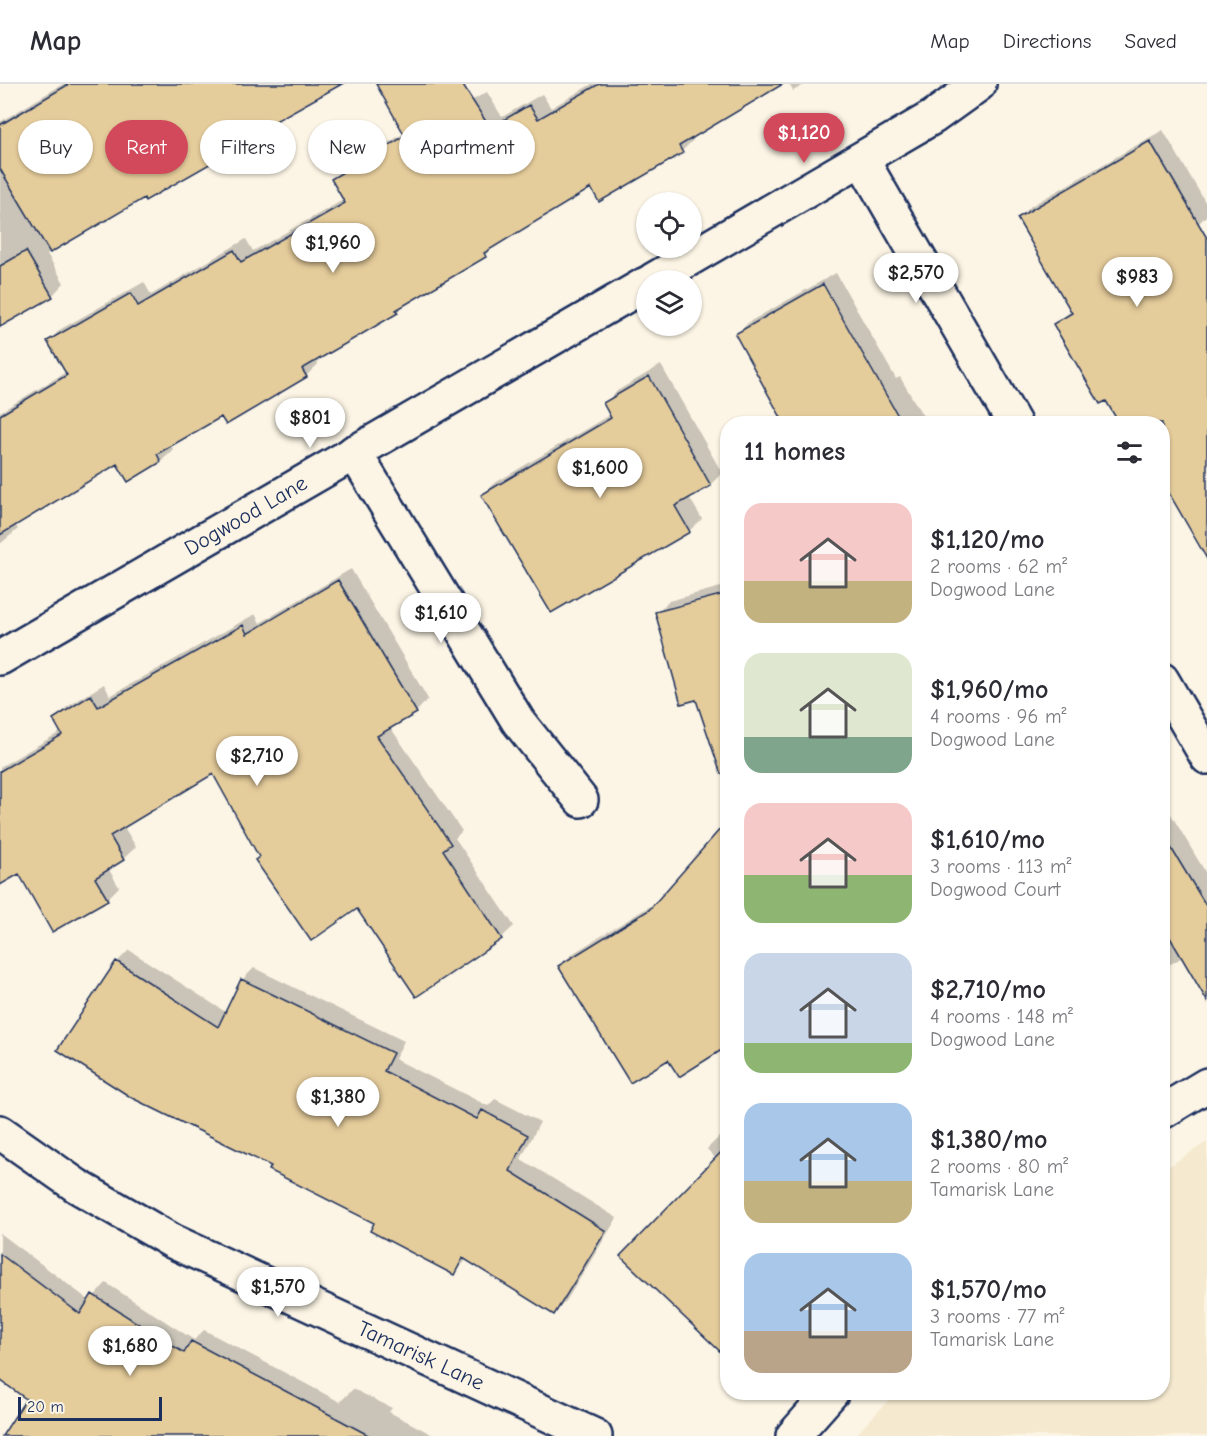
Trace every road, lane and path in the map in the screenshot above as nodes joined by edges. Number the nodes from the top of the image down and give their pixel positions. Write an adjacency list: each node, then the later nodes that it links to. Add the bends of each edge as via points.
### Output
1 (979, 84): 2 (street)
2 (862, 160): 3 (street); 5 (street)
3 (670, 270)
4 (636, 290): 6 (street, Dogwood Lane)
5 (1010, 416)
6 (354, 452): 7 (street, Dogwood Lane); 10 (street, via 518,721)
7 (0, 658)
8 (1170, 694): 9 (street)
9 (1207, 757)
10 (581, 800)
11 (1207, 1085): 12 (street)
12 (1170, 1107)
13 (0, 1132): 15 (street, Tamarisk Lane, via 77,1186 172,1241)
14 (825, 1400): 16 (street)
15 (595, 1436)
16 (793, 1436)

